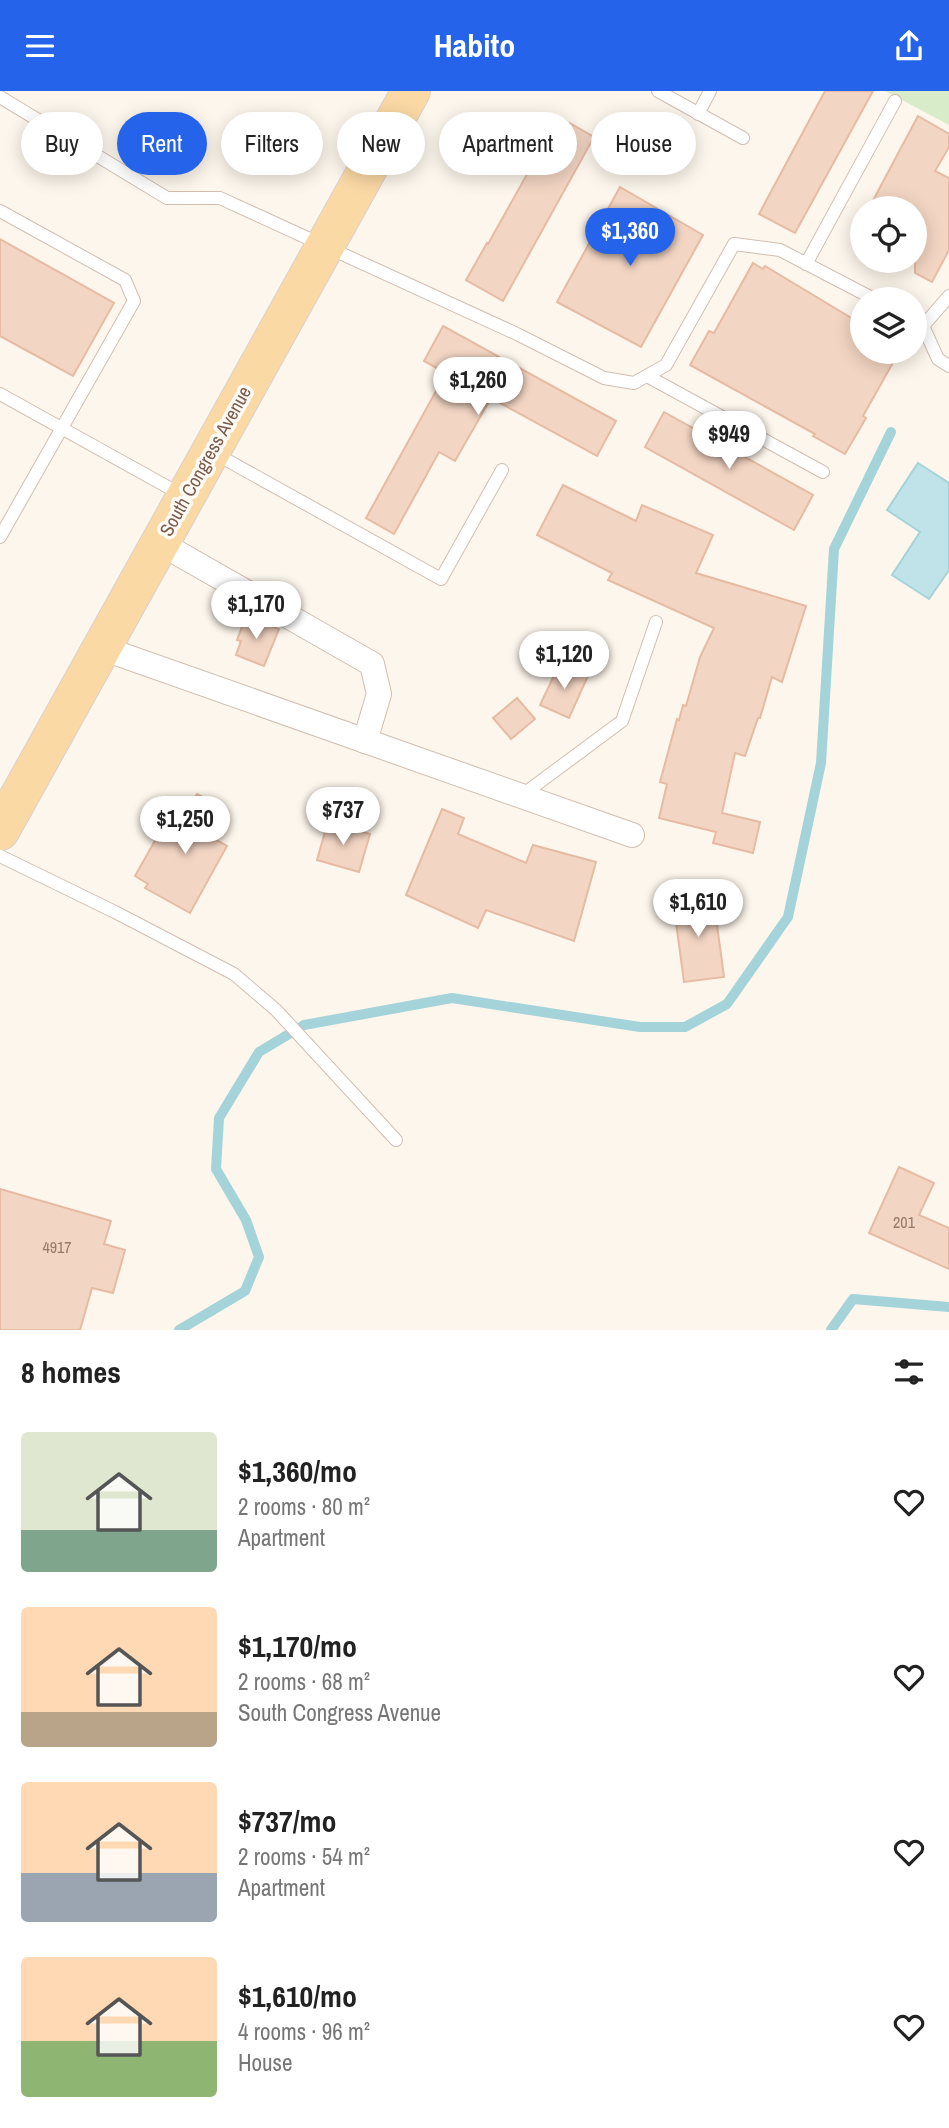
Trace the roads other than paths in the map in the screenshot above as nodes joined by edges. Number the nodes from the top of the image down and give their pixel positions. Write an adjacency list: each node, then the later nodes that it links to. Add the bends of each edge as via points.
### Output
1 (411, 91): 9 (main road, South Congress Avenue)
2 (658, 91): 6 (lane)
3 (710, 91): 6 (lane)
4 (0, 97): 9 (lane, via 167,198 220,198)
5 (895, 101): 10 (lane)
6 (698, 114): 7 (lane)
7 (743, 138)
8 (0, 211): 18 (lane, via 125,280 134,301)
9 (324, 246): 16 (lane, via 604,378 634,383); 19 (main road, South Congress Avenue)
10 (806, 264): 11 (lane); 16 (lane, via 780,250 734,244 666,365)
11 (851, 287)
12 (949, 296): 13 (lane)
13 (927, 317)
14 (927, 339): 15 (lane, via 938,359)
15 (949, 366)
16 (648, 376): 21 (lane)
17 (0, 394): 18 (lane)
18 (62, 428): 22 (lane); 23 (lane)
19 (210, 451): 20 (lane, via 441,579); 22 (main road, South Congress Avenue)
20 (502, 470)
21 (822, 472)
22 (186, 497): 24 (main road, South Congress Avenue)
23 (0, 537)
24 (160, 543): 26 (main road, South Congress Avenue); 27 (street, via 372,664 379,694)
25 (656, 622): 28 (lane, via 622,721)
26 (102, 648): 27 (street); 29 (main road, South Congress Avenue)
27 (365, 741): 28 (street)
28 (521, 796): 30 (street)
29 (0, 831)
30 (632, 835)
31 (0, 856): 32 (lane, via 234,974 276,1010)
32 (396, 1140)

